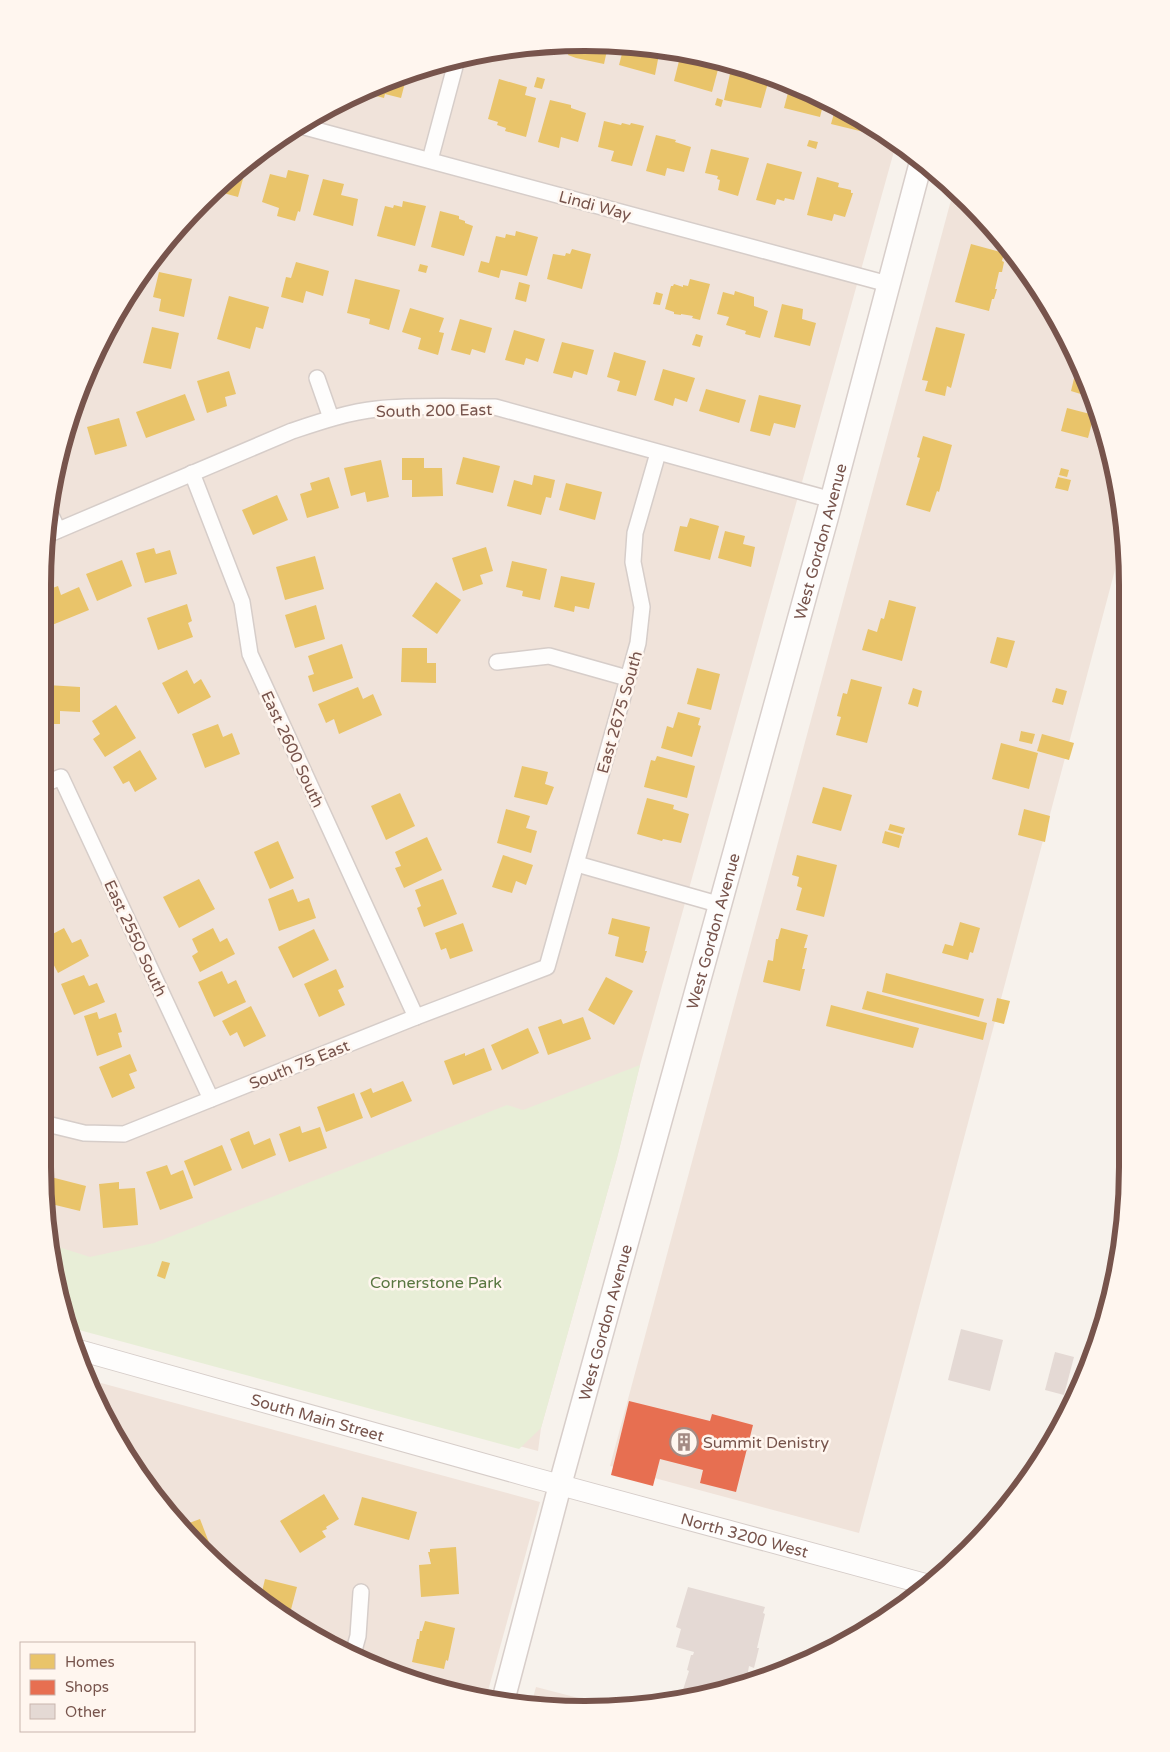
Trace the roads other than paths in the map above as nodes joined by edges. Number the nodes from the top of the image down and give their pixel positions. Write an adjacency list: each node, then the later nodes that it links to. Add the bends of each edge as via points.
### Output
1 (455, 67): 3 (street)
2 (309, 128): 3 (street, Lindi Way)
3 (430, 160): 5 (street, Lindi Way)
4 (919, 169): 5 (main road, West Gordon Avenue)
5 (888, 284): 10 (main road, West Gordon Avenue)
6 (318, 378): 7 (street)
7 (332, 418): 8 (street, South 200 East, via 376,409 496,407); 9 (street, South 200 East, via 292,431)
8 (658, 453): 10 (street, South 200 East); 13 (street, East 2675 South, via 634,533 633,562 642,607 638,643)
9 (192, 474): 11 (street, South 200 East); 18 (street, East 2600 South, via 242,602 250,654)
10 (832, 500): 16 (main road, West Gordon Avenue)
11 (54, 531)
12 (497, 662): 13 (street, via 549,656)
13 (627, 678): 15 (street, East 2675 South)
14 (51, 781): 19 (street, East 2550 South, via 62,777)
15 (577, 864): 16 (street); 17 (street, East 2675 South)
16 (720, 905): 22 (main road, West Gordon Avenue)
17 (547, 967): 18 (street, South 75 East)
18 (416, 1017): 19 (street, South 75 East)
19 (211, 1099): 20 (street, South 75 East, via 124,1134 84,1133)
20 (51, 1125)
21 (85, 1352): 22 (street, South Main Street)
22 (560, 1485): 23 (street, North 3200 West); 26 (main road, West Gordon Avenue)
23 (919, 1582)
24 (361, 1592): 25 (street)
25 (355, 1648)
26 (505, 1694)

